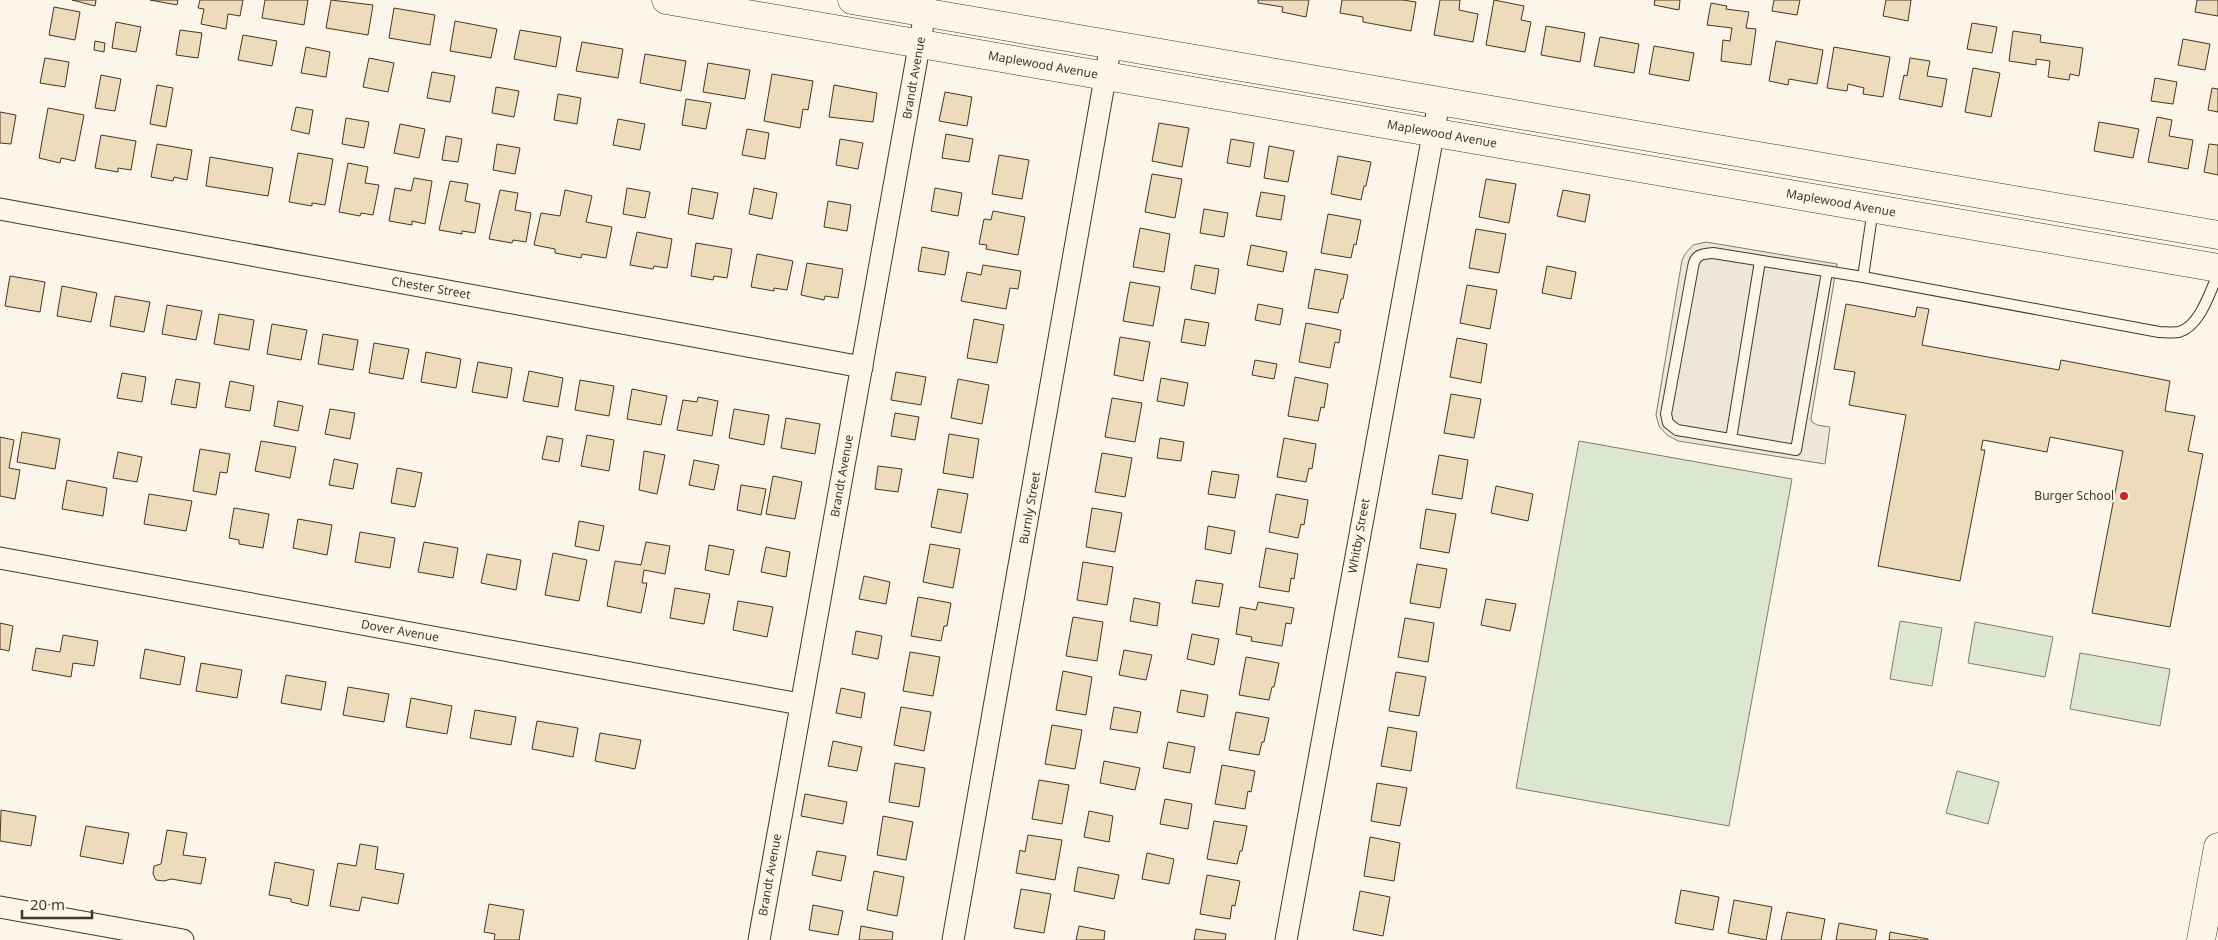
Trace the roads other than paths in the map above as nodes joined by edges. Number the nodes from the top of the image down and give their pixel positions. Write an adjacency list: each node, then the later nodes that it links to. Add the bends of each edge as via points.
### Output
1 (666, 0): 4 (street, Maplewood Avenue)
2 (852, 0): 3 (street)
3 (926, 13): 4 (street, Brandt Avenue); 5 (street)
4 (920, 44): 6 (street, Maplewood Avenue); 19 (street, Brandt Avenue)
5 (1112, 44): 6 (street, Burnly Street); 7 (street)
6 (1106, 76): 8 (street, Maplewood Avenue); 27 (street, Burnly Street)
7 (1439, 102): 8 (street, Whitby Street); 11 (street)
8 (1434, 132): 9 (street, Maplewood Avenue); 28 (street, Whitby Street)
9 (1873, 208): 13 (street, Maplewood Avenue); 18 (lane)
10 (0, 209): 19 (street, Chester Street)
11 (2147, 223): 12 (street); 13 (street)
12 (2218, 235)
13 (2141, 254): 15 (street, Maplewood Avenue)
14 (1760, 261): 16 (lane); 20 (lane); 20 (lane, via 1714,253 1701,254 1694,260 1666,414 1668,423 1676,430)
15 (2218, 268)
16 (1827, 272): 18 (lane); 20 (lane, via 1796,450)
17 (2218, 274): 18 (lane, via 2195,319 2188,328 2178,332 2159,332)
18 (1862, 277)
19 (862, 368): 22 (street, Brandt Avenue)
20 (1731, 439)
21 (0, 558): 22 (street, Dover Avenue)
22 (800, 704): 26 (street, Brandt Avenue)
23 (2218, 848): 29 (street)
24 (0, 907): 25 (street)
25 (183, 940)
26 (759, 940)
27 (953, 940)
28 (1286, 940)
29 (2202, 940)

